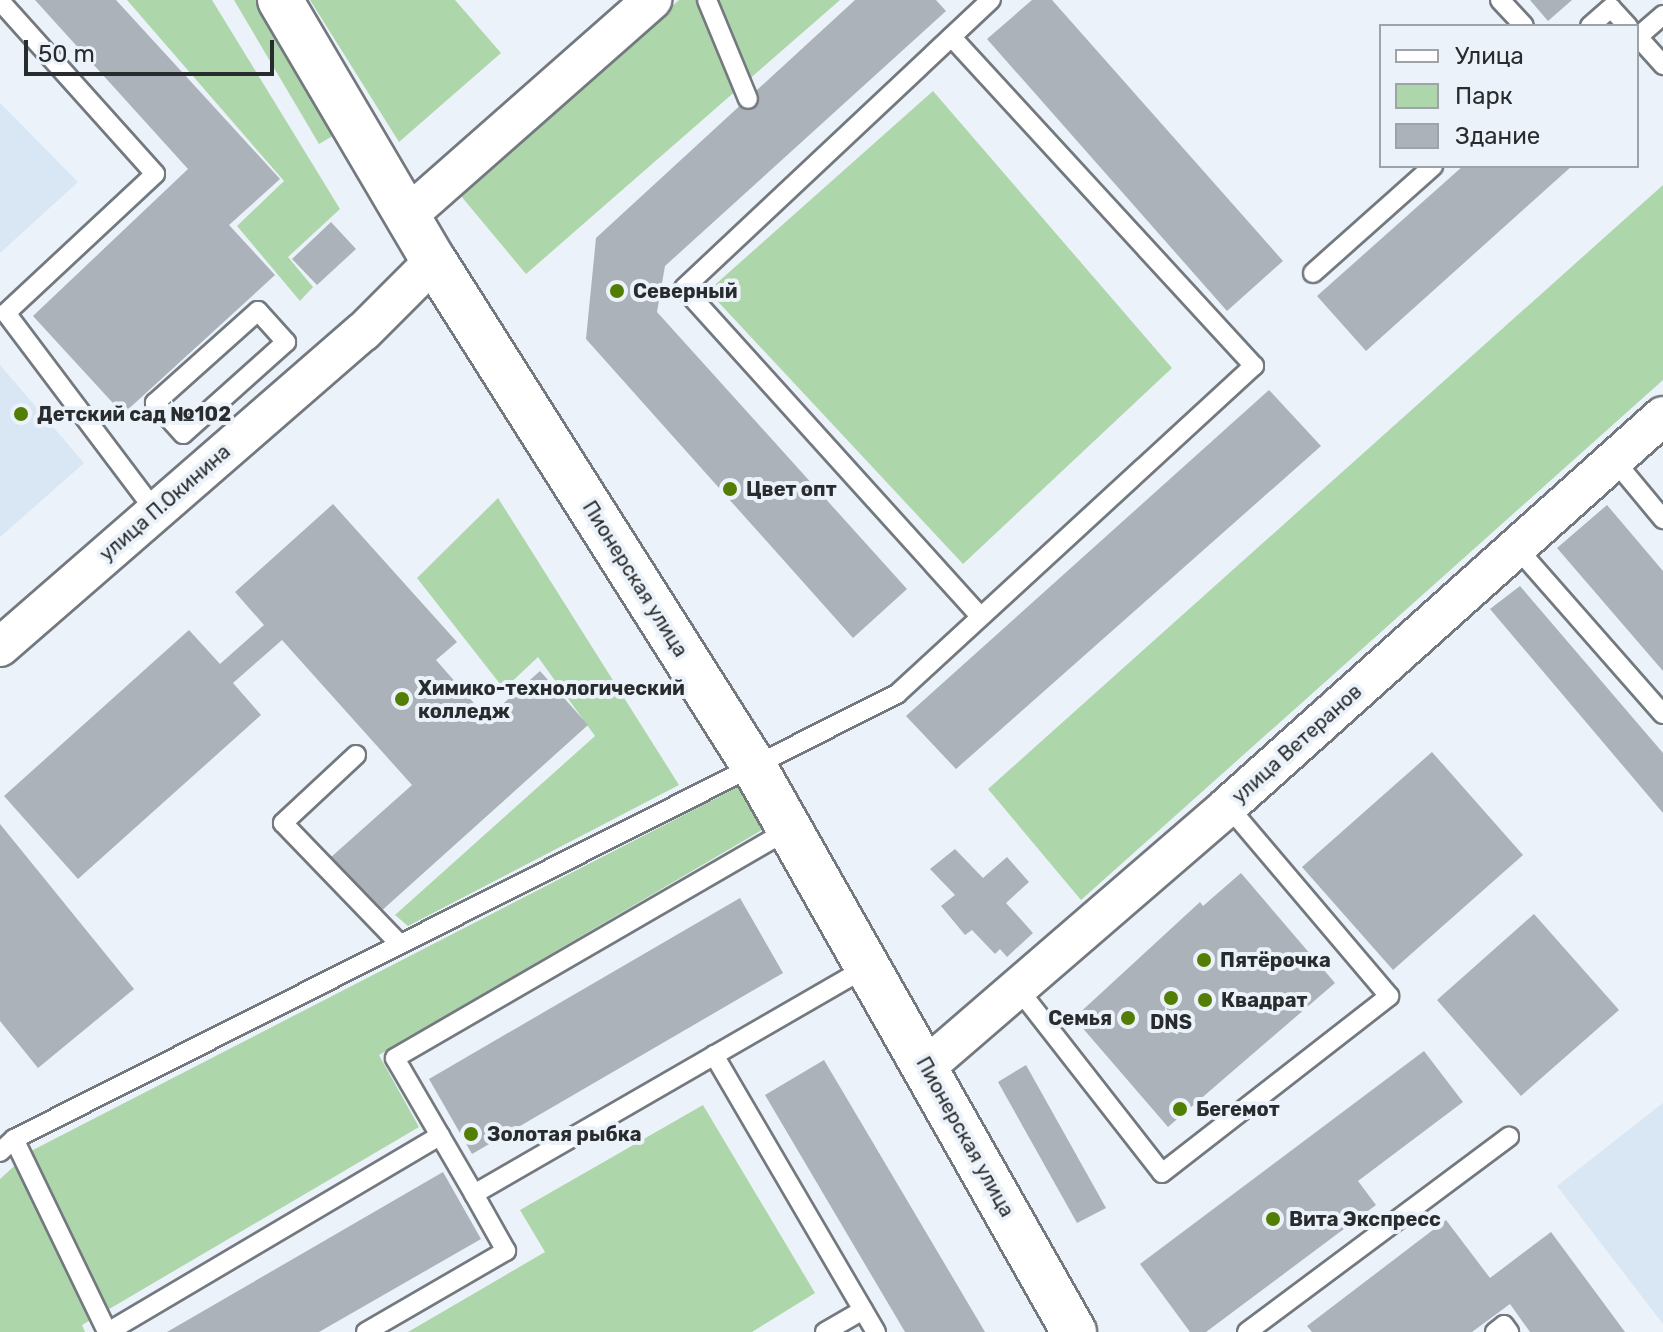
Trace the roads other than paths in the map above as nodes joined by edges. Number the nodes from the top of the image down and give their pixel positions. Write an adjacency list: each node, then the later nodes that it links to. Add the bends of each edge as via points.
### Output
1 (280, 0): 17 (street, Пионерская улица)
2 (652, 0): 17 (street)
3 (707, 0): 15 (lane)
4 (991, 0): 12 (lane)
5 (1500, 0): 8 (lane)
6 (0, 1): 23 (lane, via 155,174 6,313)
7 (1663, 15): 11 (lane)
8 (1522, 24)
9 (1592, 24): 10 (lane, via 1611,8)
10 (1626, 24)
11 (1639, 30)
12 (951, 37): 26 (lane, via 684,288); 26 (lane, via 1254,366)
13 (1639, 39): 14 (lane)
14 (1663, 65)
15 (748, 99)
16 (1431, 168): 19 (lane)
17 (407, 216): 18 (street, Пионерская улица)
18 (434, 261): 23 (street, улица П.Окинина, via 363,332); 30 (street, Пионерская улица)
19 (1313, 273)
20 (155, 403): 20 (lane, via 258,311 286,342 183,434)
21 (1663, 416): 22 (street, улица Ветеранов)
22 (1614, 460): 24 (lane); 25 (street, улица Ветеранов)
23 (155, 511): 27 (street, улица П.Окинина)
24 (1663, 519)
25 (1517, 548): 28 (lane); 31 (street, улица Ветеранов)
26 (979, 615): 30 (lane, via 897,694)
27 (0, 647)
28 (1663, 714)
29 (356, 755): 33 (lane, via 283,823)
30 (752, 763): 32 (street, Пионерская улица); 33 (lane)
31 (1228, 806): 35 (street, улица Ветеранов); 35 (lane, via 1389,996 1162,1173)
32 (789, 830): 34 (street, Пионерская улица); 38 (lane, via 395,1058)
33 (399, 943): 40 (lane)
34 (867, 967): 36 (lane); 37 (street, Пионерская улица)
35 (1016, 986): 37 (street, улица Ветеранов)
36 (714, 1055): 41 (lane); 42 (lane)
37 (926, 1067): 47 (street, Пионерская улица)
38 (440, 1136): 41 (lane); 43 (lane)
39 (1509, 1137): 48 (lane)
40 (7, 1146): 43 (lane)
41 (474, 1194): 44 (lane, via 506,1251)
42 (863, 1310): 45 (lane); 46 (lane)
43 (107, 1330)
44 (366, 1332)
45 (825, 1332)
46 (876, 1332)
47 (1074, 1332)
48 (1247, 1332)
49 (1495, 1332): 50 (lane, via 1504,1325)
50 (1509, 1332)

